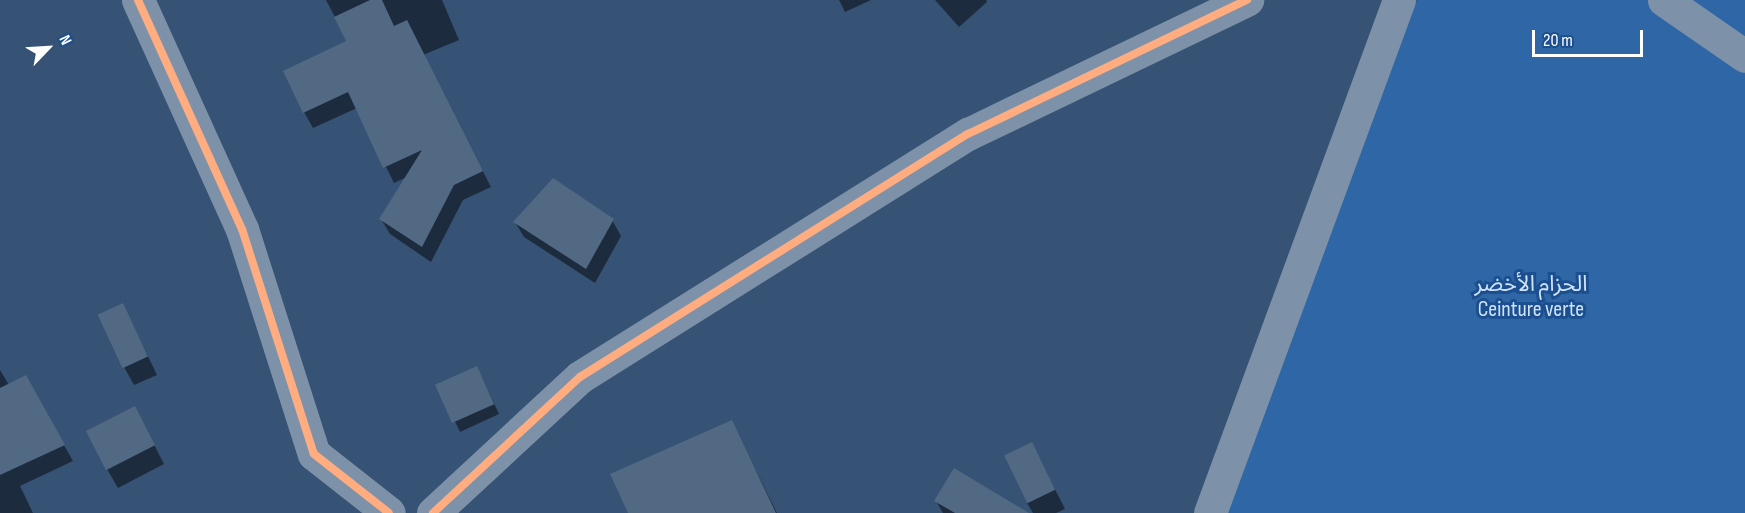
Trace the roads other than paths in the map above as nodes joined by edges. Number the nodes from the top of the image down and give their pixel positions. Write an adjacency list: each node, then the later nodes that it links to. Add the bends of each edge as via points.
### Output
1 (138, 0): 6 (street, via 242,229 314,454)
2 (1247, 0): 7 (street, via 968,134 580,377)
3 (1399, 0): 8 (street)
4 (1664, 0): 5 (street)
5 (1745, 56)
6 (389, 513)
7 (434, 513)
8 (1210, 513)

